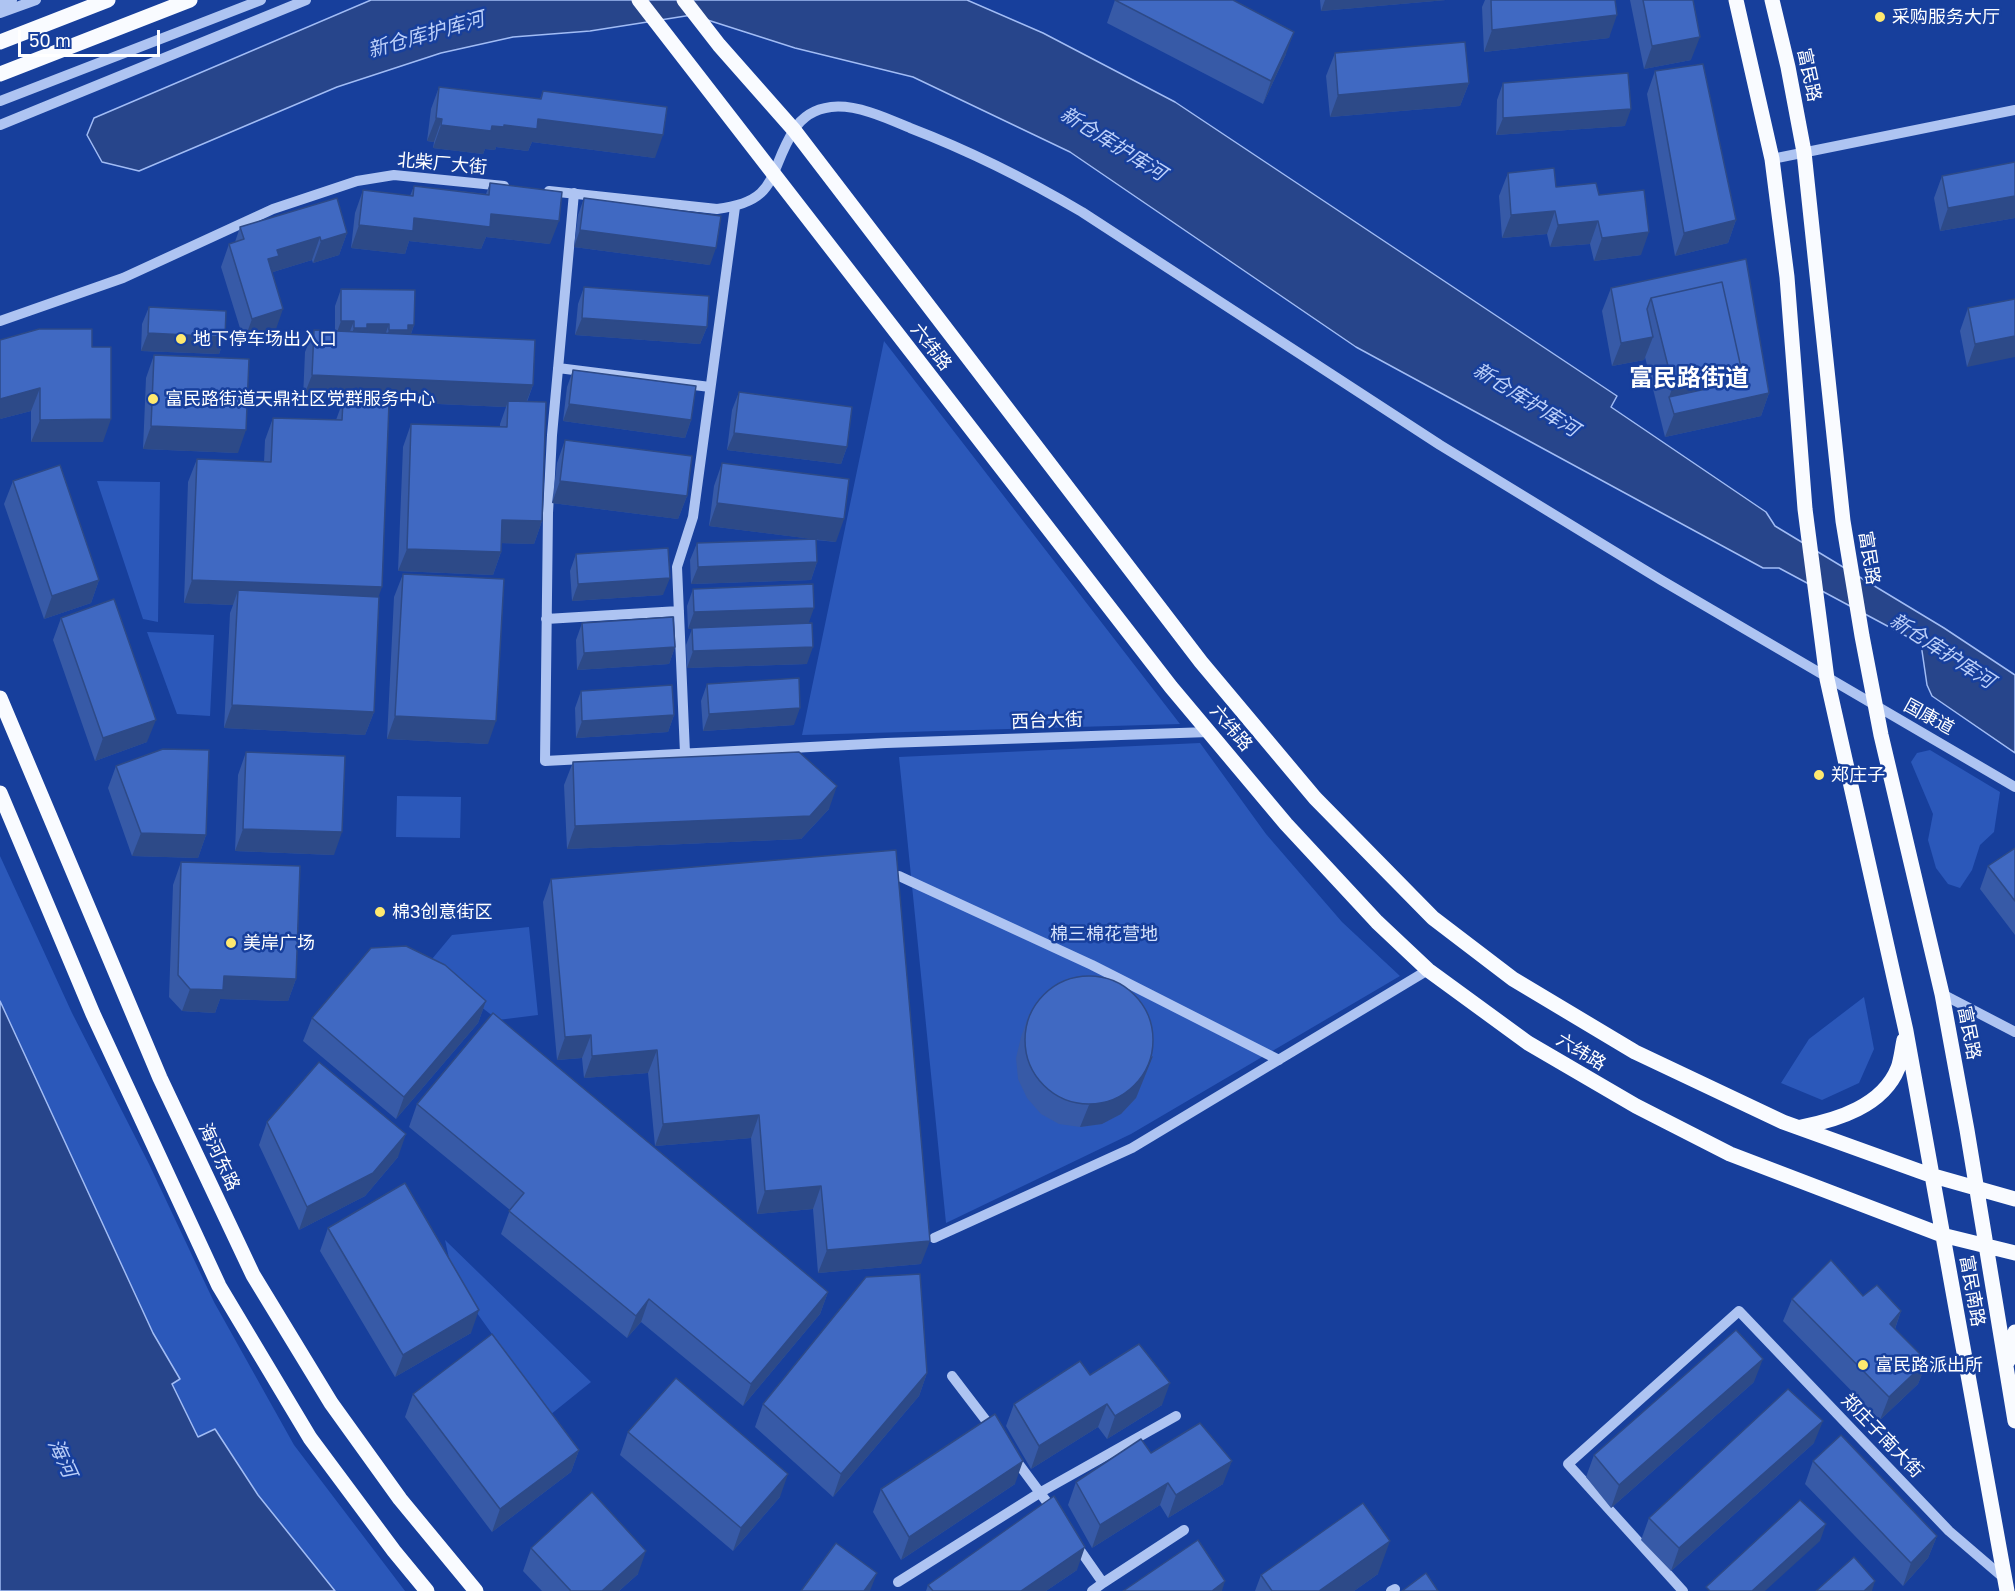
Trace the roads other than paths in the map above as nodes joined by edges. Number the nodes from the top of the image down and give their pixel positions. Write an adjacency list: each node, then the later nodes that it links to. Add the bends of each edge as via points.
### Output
1 (12, 0): 11 (street)
2 (36, 0): 12 (street)
3 (108, 0): 13 (main road)
4 (190, 0): 14 (main road)
5 (261, 0): 15 (street)
6 (306, 0): 17 (street)
7 (639, 0): 21 (main road, 六纬路)
8 (684, 0): 18 (main road, 六纬路)
9 (1736, 0): 20 (main road)
10 (1772, 0): 19 (main road, 富民路)
11 (0, 5)
12 (0, 14)
13 (0, 42)
14 (0, 74)
15 (0, 101)
16 (2015, 110): 19 (street)
17 (0, 125)
18 (794, 130): 21 (street); 31 (street, 国康道, via 817,110 834,106 857,110 945,141 1033,183 1440,445); 44 (main road, 六纬路, via 1201,662 1315,798 1433,918 1513,979 1635,1052)
19 (1804, 152): 20 (street); 33 (main road, 富民路, via 1843,521)
20 (1772, 159): 31 (main road, via 1787,277 1805,508)
21 (774, 176): 25 (street, via 761,193); 34 (main road, 六纬路)
22 (521, 188): 26 (street, 北柴厂大街, via 394,175 357,181 254,217 123,278)
23 (542, 190): 24 (street)
24 (574, 193): 25 (street, via 717,209); 27 (street)
25 (735, 207): 28 (street)
26 (0, 321)
27 (558, 368): 28 (street); 30 (street, via 548,513)
28 (710, 387): 29 (street, via 693,517 677,567)
29 (679, 611): 30 (street); 35 (street)
30 (546, 619): 35 (street, 西台大街, via 545,760)
31 (1827, 678): 33 (street, 国康道); 41 (main road)
32 (0, 698): 63 (main road, 海河东路, via 160,1078 253,1275 331,1403 400,1499)
33 (1875, 706): 36 (street, 国康道); 40 (main road, 富民路)
34 (1209, 732): 35 (street, 西台大街); 39 (main road, 六纬路, via 1286,824 1377,922)
35 (685, 753)
36 (2015, 787)
37 (0, 793): 62 (main road, via 93,1014 219,1286 310,1438)
38 (899, 876): 43 (street, via 1092,965)
39 (1428, 970): 43 (street); 48 (main road, 六纬路, via 1528,1043 1636,1106 1730,1154)
40 (1942, 994): 42 (street); 46 (main road, 富民路)
41 (1906, 1031): 44 (main road, via 1898,1068 1885,1090 1846,1114); 45 (main road)
42 (2015, 1032)
43 (1279, 1060): 49 (street, via 1132,1148)
44 (1799, 1128): 45 (main road, 六纬路)
45 (1930, 1175): 46 (main road, 六纬路); 48 (main road, 富民南路)
46 (1977, 1188): 47 (main road); 50 (main road, 富民路)
47 (2015, 1199)
48 (1942, 1235): 50 (main road, 六纬路); 61 (main road, 富民南路)
49 (933, 1238)
50 (1987, 1246): 51 (main road); 53 (main road, 富民路)
51 (2015, 1252)
52 (2015, 1332): 53 (main road)
53 (2006, 1370): 56 (main road)
54 (952, 1376): 57 (street)
55 (1176, 1416): 57 (street)
56 (2015, 1421)
57 (1041, 1492): 59 (street); 60 (street)
58 (1184, 1530): 60 (street)
59 (898, 1582)
60 (1103, 1583): 64 (street)
61 (2007, 1585): 65 (street, 郑庄子南大街, via 1949,1531 1739,1311 1568,1464)
62 (427, 1591)
63 (477, 1591)
64 (1092, 1591)
65 (1683, 1591)

